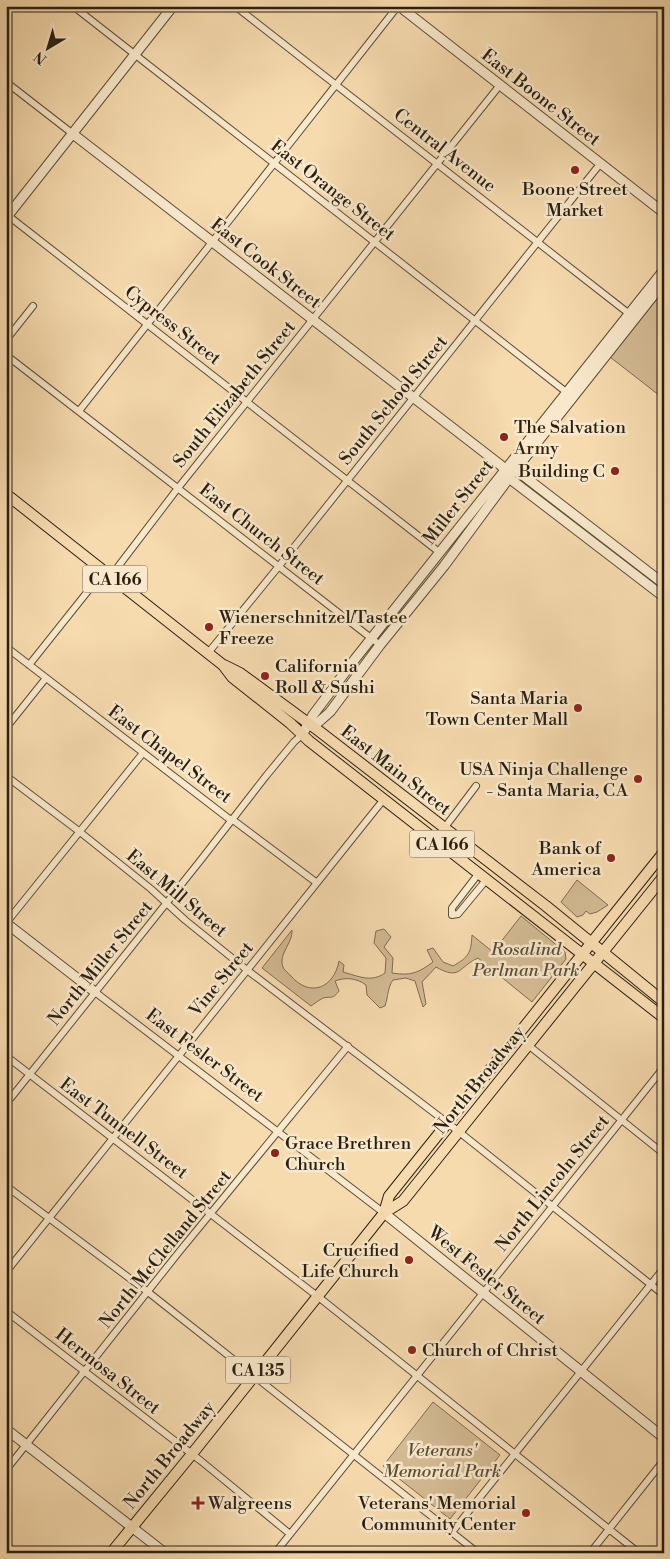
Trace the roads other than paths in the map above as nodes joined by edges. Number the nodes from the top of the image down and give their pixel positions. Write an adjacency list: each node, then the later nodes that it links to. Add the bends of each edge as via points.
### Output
1 (73, 6): 5 (street, East Orange Street)
2 (173, 6): 5 (street)
3 (235, 6): 8 (street, Central Avenue)
4 (398, 6): 7 (street, East Boone Street); 8 (street)
5 (135, 55): 9 (street); 10 (street, East Orange Street)
6 (6, 82): 9 (street, East Cook Street)
7 (500, 84): 11 (street, South Elizabeth Street); 12 (street, East Boone Street)
8 (336, 85): 10 (street); 11 (street, Central Avenue)
9 (73, 134): 14 (street); 15 (street, East Cook Street)
10 (274, 163): 15 (street); 16 (street, East Orange Street)
11 (437, 163): 16 (street, South Elizabeth Street); 17 (street, Central Avenue)
12 (600, 164): 13 (street, East Boone Street); 17 (street, South School Street)
13 (664, 213)
14 (7, 216): 24 (street, Cypress Street)
15 (212, 242): 22 (street, East Cook Street); 24 (street)
16 (375, 242): 22 (street, South Elizabeth Street); 23 (street, East Orange Street)
17 (538, 242): 21 (street, Central Avenue); 23 (street, South School Street)
18 (664, 270): 21 (street, Miller Street)
19 (664, 282): 21 (street, Miller Street)
20 (33, 306): 25 (street)
21 (632, 316): 27 (street, Miller Street)
22 (312, 320): 28 (street, East Cook Street); 29 (street, South Elizabeth Street)
23 (476, 320): 27 (street, East Orange Street); 28 (street, South School Street)
24 (148, 324): 29 (street, Cypress Street); 30 (street)
25 (6, 340)
26 (6, 354): 30 (street, East Church Street)
27 (570, 394): 31 (street, Miller Street); 32 (street, Miller Street)
28 (414, 398): 31 (street, East Cook Street); 34 (street, South School Street)
29 (247, 402): 34 (street, Cypress Street); 35 (street, South Elizabeth Street)
30 (79, 411): 35 (street, East Church Street)
31 (505, 469): 32 (street); 33 (street, East Cook Street); 39 (street, Miller Street)
32 (516, 470): 33 (street, Miller Street); 37 (street)
33 (509, 478): 38 (street, East Cook Street); 45 (street, Miller Street)
34 (348, 480): 39 (street, Cypress Street); 40 (street, South School Street)
35 (178, 488): 40 (street, East Church Street); 41 (street, South Elizabeth Street, via 117,568)
36 (6, 494): 41 (main road, East Main Street / CA 166)
37 (604, 538): 38 (street); 42 (street)
38 (597, 546): 43 (street, East Cook Street)
39 (439, 552): 44 (street, Miller Street)
40 (279, 566): 44 (street, East Church Street); 47 (street, South School Street)
41 (104, 575): 47 (main road, East Main Street / CA 166); 48 (street, South Elizabeth Street)
42 (664, 584)
43 (664, 597)
44 (372, 639): 45 (street, East Church Street); 51 (street, Miller Street)
45 (380, 645): 51 (street, Miller Street, via 330,712)
46 (6, 647): 48 (street, East Chapel Street)
47 (208, 653): 49 (main road, East Main Street / CA 166)
48 (29, 665): 50 (street, East Chapel Street)
49 (223, 665): 51 (main road, East Main Street / CA 166, via 240,672); 53 (main road, East Main Street / CA 166, via 232,677)
50 (46, 678): 52 (street); 54 (street, East Chapel Street)
51 (310, 725): 53 (street, Miller Street); 59 (main road, East Main Street / CA 166)
52 (6, 728)
53 (302, 735): 57 (main road, East Main Street / CA 166); 58 (street, North Miller Street)
54 (143, 753): 58 (street, East Chapel Street); 60 (street)
55 (6, 776): 60 (street, East Mill Street)
56 (476, 786): 59 (street)
57 (384, 799): 61 (main road, East Main Street / CA 166); 65 (street, Vine Street)
58 (233, 820): 65 (street, East Chapel Street); 66 (street, North Miller Street)
59 (444, 828): 61 (street); 68 (main road, East Main Street / CA 166)
60 (80, 832): 66 (street, East Mill Street); 67 (street)
61 (436, 839): 63 (main road, East Main Street / CA 166)
62 (664, 852): 68 (main road, CA 135)
63 (483, 876): 63 (street, via 452,908 452,915 458,914); 70 (main road, East Main Street / CA 166)
64 (664, 876): 69 (main road, CA 135)
65 (317, 883): 72 (street, Vine Street)
66 (167, 904): 72 (street, East Mill Street); 73 (street, North Miller Street)
67 (6, 923): 73 (street, East Fesler Street)
68 (592, 943): 69 (main road, CA 166); 70 (main road, CA 135)
69 (603, 953): 71 (main road, CA 135); 75 (main road, CA 166)
70 (583, 954): 71 (main road, CA 166); 86 (main road, North Broadway / CA 135)
71 (595, 963): 74 (main road, CA 166); 79 (main road, North Broadway / CA 135)
72 (247, 970): 78 (street, East Mill Street); 81 (street, Vine Street)
73 (95, 992): 81 (street, East Fesler Street); 83 (street, North Miller Street)
74 (637, 997): 76 (main road); 77 (main road, CA 166)
75 (664, 1002)
76 (664, 1011)
77 (664, 1018)
78 (348, 1046): 86 (street, East Mill Street); 87 (street, North McClelland Street)
79 (528, 1046): 85 (street); 88 (main road, North Broadway / CA 135)
80 (6, 1056): 83 (street, East Tunnell Street)
81 (179, 1056): 87 (street, East Fesler Street); 89 (street, Vine Street)
82 (664, 1067): 85 (street, North Lincoln Street)
83 (30, 1075): 84 (street, North Miller Street); 89 (street, East Tunnell Street)
84 (6, 1104)
85 (622, 1120): 90 (street); 92 (street, North Lincoln Street)
86 (448, 1123): 88 (street, East Mill Street); 93 (main road, North Broadway / CA 135, via 389,1196)
87 (278, 1132): 93 (street, East Fesler Street); 94 (street, North McClelland Street)
88 (458, 1132): 92 (street, East Mill Street); 93 (main road, North Broadway / CA 135, via 403,1201)
89 (113, 1138): 94 (street, East Tunnell Street); 95 (street, Vine Street)
90 (664, 1154)
91 (6, 1186): 95 (street)
92 (553, 1206): 98 (street, East Mill Street); 100 (street, North Lincoln Street)
93 (384, 1213): 100 (street, West Fesler Street); 101 (main road, North Broadway / CA 135)
94 (211, 1214): 99 (street, North McClelland Street); 101 (street, East Tunnell Street)
95 (49, 1218): 97 (street, Vine Street); 99 (street)
96 (664, 1268): 98 (street)
97 (6, 1272)
98 (650, 1284): 102 (street, East Mill Street); 104 (street)
99 (148, 1292): 105 (street, North McClelland Street); 106 (street)
100 (483, 1293): 104 (street, West Fesler Street); 107 (street, North Lincoln Street)
101 (318, 1296): 106 (main road, North Broadway / CA 135); 107 (street, East Tunnell Street)
102 (664, 1296)
103 (6, 1311): 105 (street, Hermosa Street)
104 (581, 1371): 109 (street, West Fesler Street); 113 (street)
105 (85, 1372): 110 (street, North McClelland Street); 111 (street, Hermosa Street)
106 (254, 1375): 111 (main road, North Broadway / CA 135); 112 (street)
107 (417, 1375): 112 (street, North Lincoln Street); 113 (street, East Tunnell Street)
108 (6, 1429): 110 (street)
109 (664, 1438)
110 (26, 1445): 115 (street, North McClelland Street); 116 (street)
111 (192, 1454): 116 (main road, North Broadway / CA 135); 119 (street, Hermosa Street)
112 (354, 1454): 118 (street); 119 (street, North Lincoln Street)
113 (515, 1454): 117 (street, East Tunnell Street); 118 (street)
114 (664, 1460): 117 (street)
115 (6, 1470)
116 (131, 1527): 120 (main road, North Broadway / CA 135); 121 (street)
117 (609, 1529): 124 (street); 125 (street, East Tunnell Street)
118 (452, 1532): 123 (street)
119 (290, 1534): 122 (street, North Lincoln Street)
120 (111, 1553)
121 (165, 1553)
122 (275, 1553)
123 (478, 1553)
124 (590, 1553)
125 (639, 1553)

